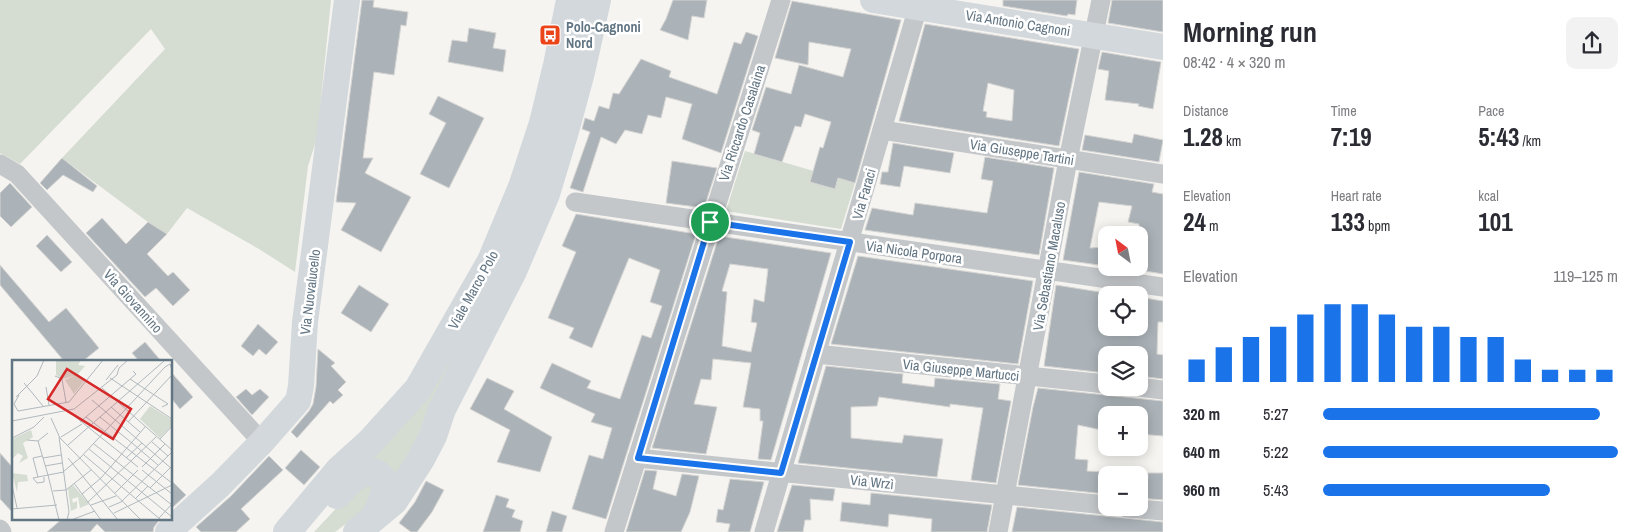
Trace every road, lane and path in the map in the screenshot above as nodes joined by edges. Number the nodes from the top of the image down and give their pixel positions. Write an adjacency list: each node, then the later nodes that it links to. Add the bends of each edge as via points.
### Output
1 (347, 0): 24 (main road, Via Nuovalucello, via 305,322 301,386 298,401)
2 (570, 0): 33 (main road, Viale Marco Polo, via 543,122 522,187 491,261 418,388 370,442 339,470)
3 (596, 0): 31 (main road, Viale Marco Polo, via 566,132 546,194 521,254 442,410 422,459 394,501)
4 (781, 0): 15 (street, Via Riccardo Casalaina)
5 (873, 0): 7 (main road, Via Antonio Cagnoni)
6 (1101, 0): 8 (street, Via Sebastiano Macaluso)
7 (919, 4): 8 (main road, Via Antonio Cagnoni); 10 (street, Via Faraci)
8 (1094, 36): 9 (main road, Via Antonio Cagnoni); 11 (street, Via Sebastiano Macaluso)
9 (1163, 47)
10 (882, 130): 11 (street, Via Giuseppe Tartini); 16 (street, Via Faraci)
11 (1068, 160): 13 (street, Via Giuseppe Tartini); 17 (street, Via Sebastiano Macaluso)
12 (0, 164): 24 (street, Via Giovannino, via 17,174)
13 (1163, 174)
14 (575, 202): 15 (street, Via Nicola Porpora)
15 (710, 222): 16 (street, Via Nicola Porpora); 25 (street, Via Riccardo Casalaina)
16 (850, 242): 17 (street, Via Nicola Porpora); 19 (street, Via Faraci)
17 (1048, 270): 18 (street, Via Nicola Porpora); 20 (street, Via Sebastiano Macaluso)
18 (1163, 286)
19 (816, 354): 20 (street, Via Giuseppe Martucci); 26 (street, Via Faraci)
20 (1028, 377): 21 (street, Via Giuseppe Martucci); 27 (street, Via Sebastiano Macaluso)
21 (1098, 383)
22 (1148, 388): 23 (street)
23 (1163, 390)
24 (262, 442): 32 (main road, Via Nuovalucello)
25 (638, 458): 26 (street, Via Wrzì); 35 (street, Via Riccardo Casalaina)
26 (781, 473): 27 (street, Via Wrzì); 36 (street, Via Faraci)
27 (1005, 495): 28 (street, Via Wrzì); 37 (street, Via Sebastiano Macaluso)
28 (1098, 504)
29 (1148, 510): 30 (street)
30 (1163, 511)
31 (366, 525): 34 (main road, via 384,497 385,485 381,477 369,471 352,480)
32 (168, 532)
33 (287, 532)
34 (295, 532)
35 (614, 532)
36 (764, 532)
37 (998, 532)

